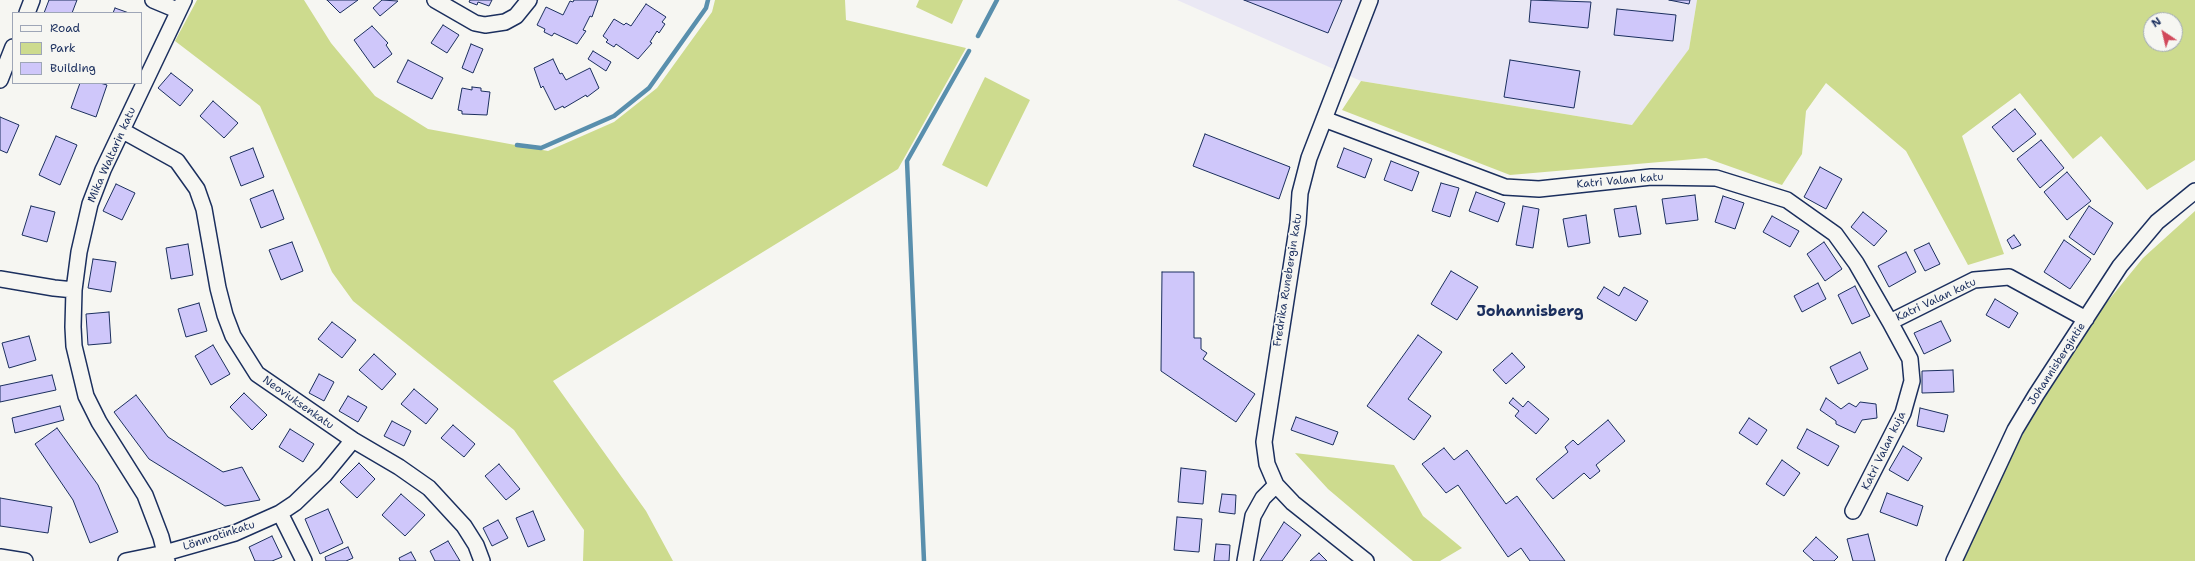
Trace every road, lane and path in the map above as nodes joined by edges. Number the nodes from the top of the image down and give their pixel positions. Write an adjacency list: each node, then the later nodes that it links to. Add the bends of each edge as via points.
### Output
1 (32, 0): 7 (street)
2 (153, 0): 6 (street)
3 (435, 0): 4 (street, via 469,20 485,25 505,22 516,16)
4 (529, 0)
5 (1370, 0): 10 (street, Fredrika Runebergin katu)
6 (180, 5): 11 (street, Mika Waltarin katu)
7 (27, 12)
8 (12, 50): 9 (street)
9 (0, 80)
10 (1324, 119): 16 (street, Katri Valan katu, via 1505,187 1539,189 1650,177 1716,178 1787,200 1836,234); 18 (street, Fredrika Runebergin katu, via 1308,158 1300,193 1298,224 1264,442 1267,464)
11 (123, 131): 14 (street, Mika Waltarin katu, via 90,204 80,245); 17 (street, Neoviuksenkatu, via 177,161 197,189 204,208 218,288 226,315 234,336 257,374)
12 (2195, 191): 15 (street, Johannisbergintie, via 2157,222 2138,242)
13 (0, 279): 14 (street)
14 (74, 290): 22 (street, Mika Waltarin katu, via 74,346 86,396 99,422 145,495 159,530)
15 (2086, 318): 16 (street, Katri Valan katu, via 2009,277 1974,280); 29 (street, Johannisbergintie, via 2015,430)
16 (1890, 322): 19 (street, Katri Valan kuja, via 1910,359 1912,381 1904,413)
17 (353, 440): 20 (street, Lönnrotinkatu, via 325,474 295,503); 26 (street, Neoviuksenkatu, via 430,488 464,526)
18 (1276, 485): 27 (street, via 1263,498 1253,516); 28 (street, via 1293,503)
19 (1853, 511)
20 (280, 513): 22 (street, Lönnrotinkatu, via 235,533); 25 (street)
21 (0, 557): 23 (street)
22 (166, 557): 24 (street, Lönnrotinkatu)
23 (25, 561)
24 (126, 561)
25 (304, 561)
26 (482, 561)
27 (1245, 561)
28 (1366, 561)
29 (1954, 561)

